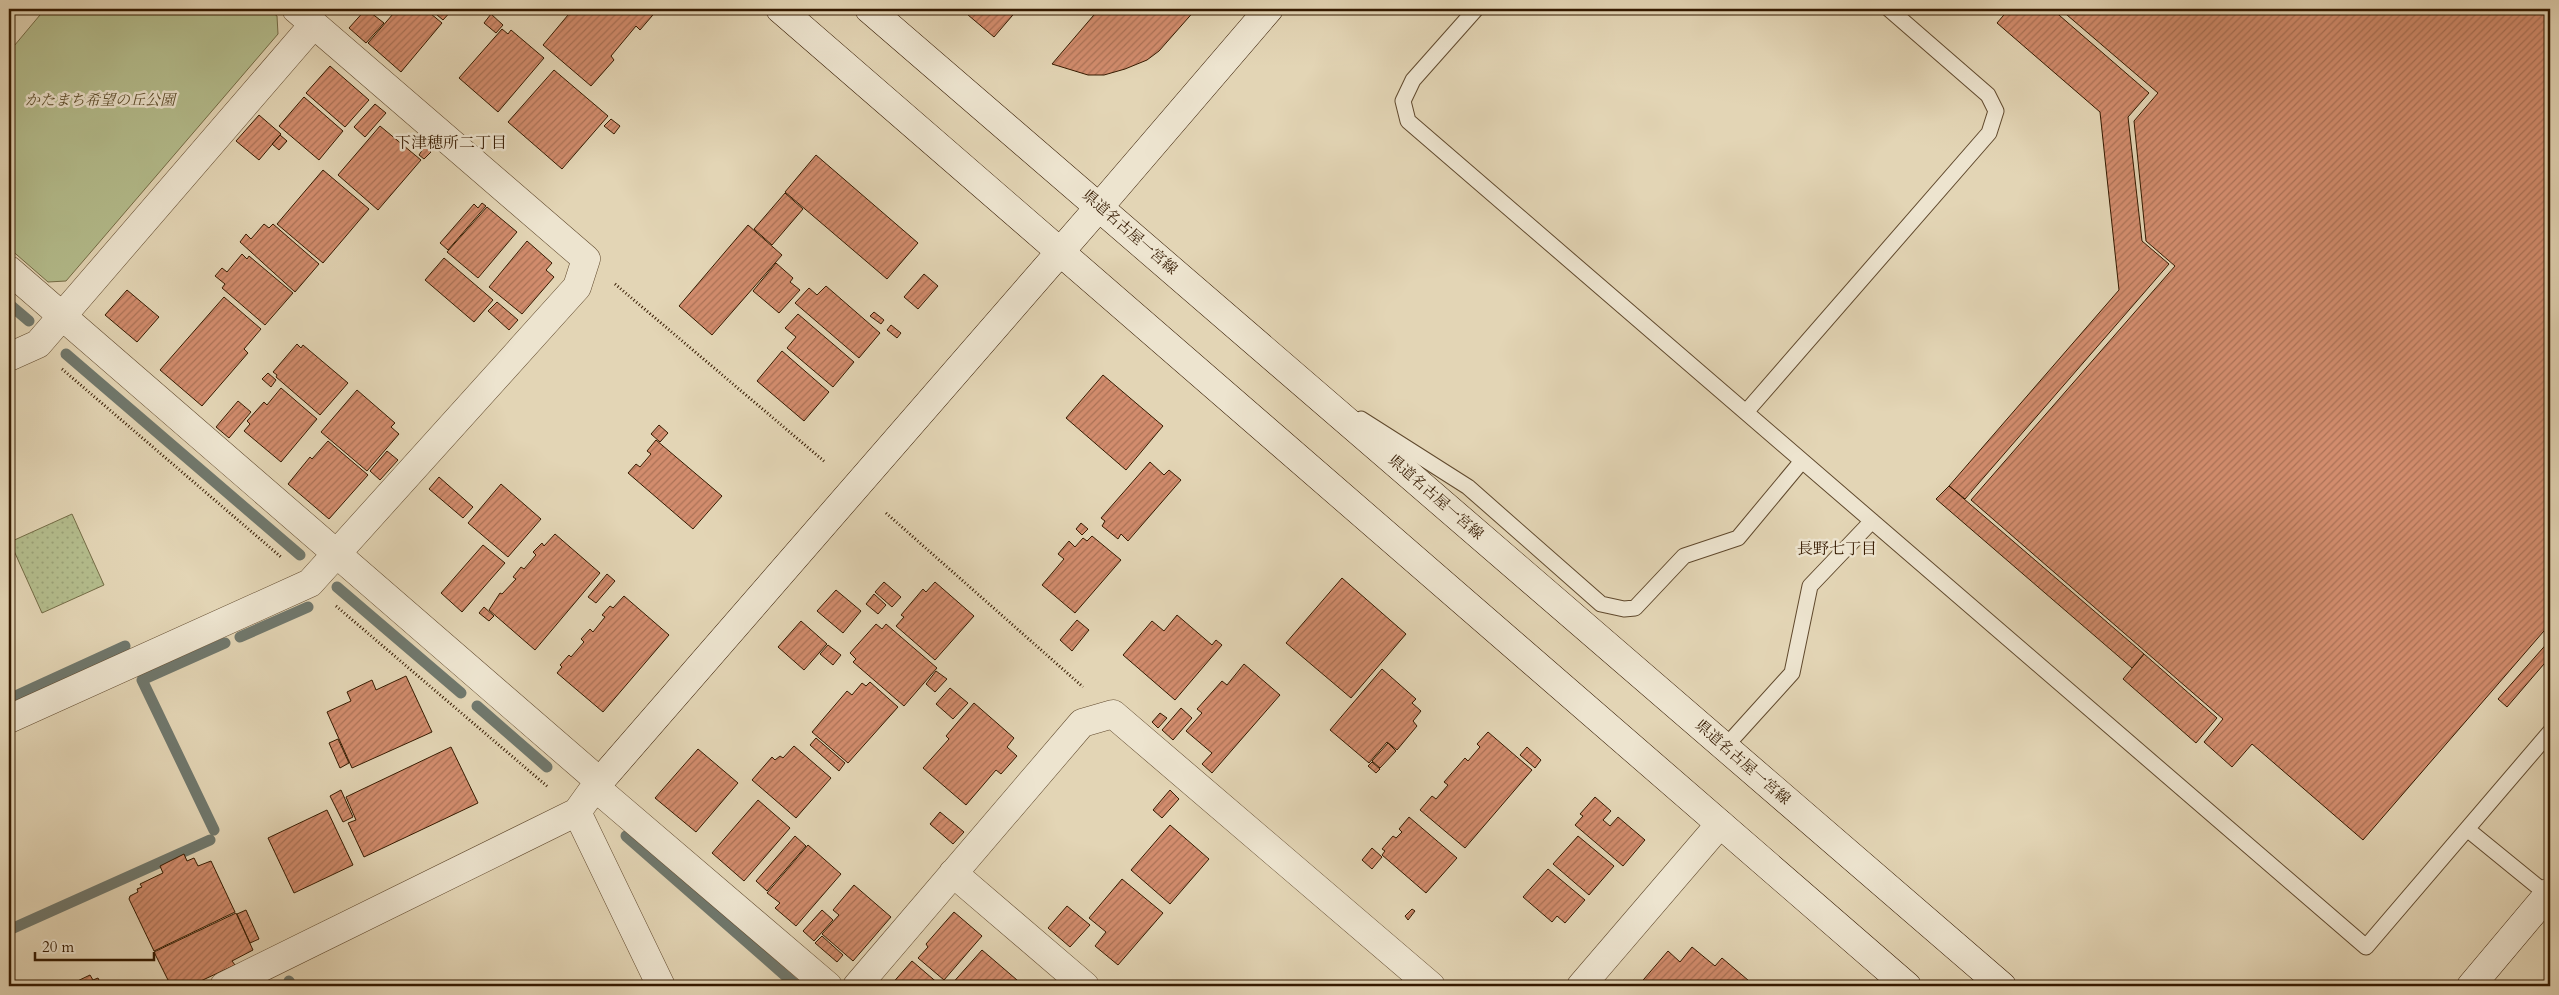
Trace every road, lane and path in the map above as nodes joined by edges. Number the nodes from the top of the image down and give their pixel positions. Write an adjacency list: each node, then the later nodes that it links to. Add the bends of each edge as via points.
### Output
1 (780, 9): 8 (street)
2 (869, 9): 7 (street, 県道名古屋一宮線)
3 (1269, 9): 7 (street)
4 (1476, 9): 14 (lane, via 1413,80 1403,101 1408,121)
5 (1889, 9): 14 (lane, via 1988,95 1996,111 1988,133)
6 (305, 16): 9 (street); 11 (street)
7 (1100, 206): 8 (street); 13 (street, 県道名古屋一宮線)
8 (1059, 252): 24 (street); 26 (street)
9 (586, 259): 16 (path); 19 (street, via 577,287)
10 (9, 270): 11 (street)
11 (62, 316): 12 (street, via 38,344); 19 (street)
12 (9, 357)
13 (1305, 384): 15 (lane, via 1468,487 1601,604 1624,609 1635,608 1684,556 1738,538); 23 (street, 県道名古屋一宮線)
14 (1746, 412): 15 (lane)
15 (1802, 461): 18 (lane)
16 (825, 462)
17 (886, 513): 20 (path)
18 (1872, 521): 23 (lane, via 1810,586 1792,673); 27 (lane, via 2366,947)
19 (336, 554): 21 (street, via 310,583); 24 (street)
20 (1113, 714): 28 (street, via 1082,722); 35 (street)
21 (9, 718)
22 (2550, 732): 27 (lane)
23 (1725, 747): 38 (street, 県道名古屋一宮線)
24 (597, 784): 25 (street); 32 (street)
25 (577, 812): 30 (street); 31 (street)
26 (1720, 824): 36 (street); 37 (street)
27 (2467, 829): 29 (lane)
28 (953, 873): 33 (street); 34 (street)
29 (2549, 894): 39 (street)
30 (224, 986)
31 (661, 986)
32 (828, 986)
33 (857, 986)
34 (1085, 986)
35 (1431, 986)
36 (1581, 986)
37 (1907, 986)
38 (2002, 986)
39 (2471, 986)

